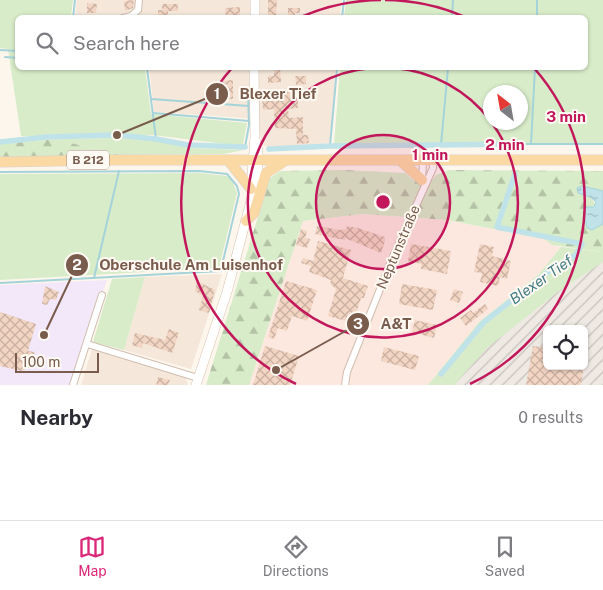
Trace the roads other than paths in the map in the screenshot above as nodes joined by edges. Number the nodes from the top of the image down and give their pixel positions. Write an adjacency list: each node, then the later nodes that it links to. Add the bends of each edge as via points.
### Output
1 (139, 0): 3 (street, via 138,10)
2 (255, 0): 4 (street)
3 (132, 15)
4 (255, 15)
5 (254, 70): 8 (street)
6 (603, 160): 10 (main road, B 212)
7 (229, 161): 8 (main road, B 212); 11 (main road, B 212); 14 (main road)
8 (255, 161): 12 (main road, B 212); 14 (street)
9 (401, 161): 10 (main road, B 212); 12 (main road, B 212); 13 (main road)
10 (428, 161): 13 (street, Neptunstraße); 15 (street, Neptunstraße, via 433,168)
11 (0, 162)
12 (284, 162): 16 (main road, via 266,174 254,213)
13 (422, 180): 15 (street, Neptunstraße)
14 (252, 192): 16 (street)
15 (422, 193): 21 (street, Neptunstraße, via 389,265 347,372)
16 (246, 221): 19 (street, via 227,292)
17 (102, 295): 18 (street)
18 (87, 344): 19 (street); 20 (street)
19 (197, 381)
20 (73, 385)
21 (345, 385)

